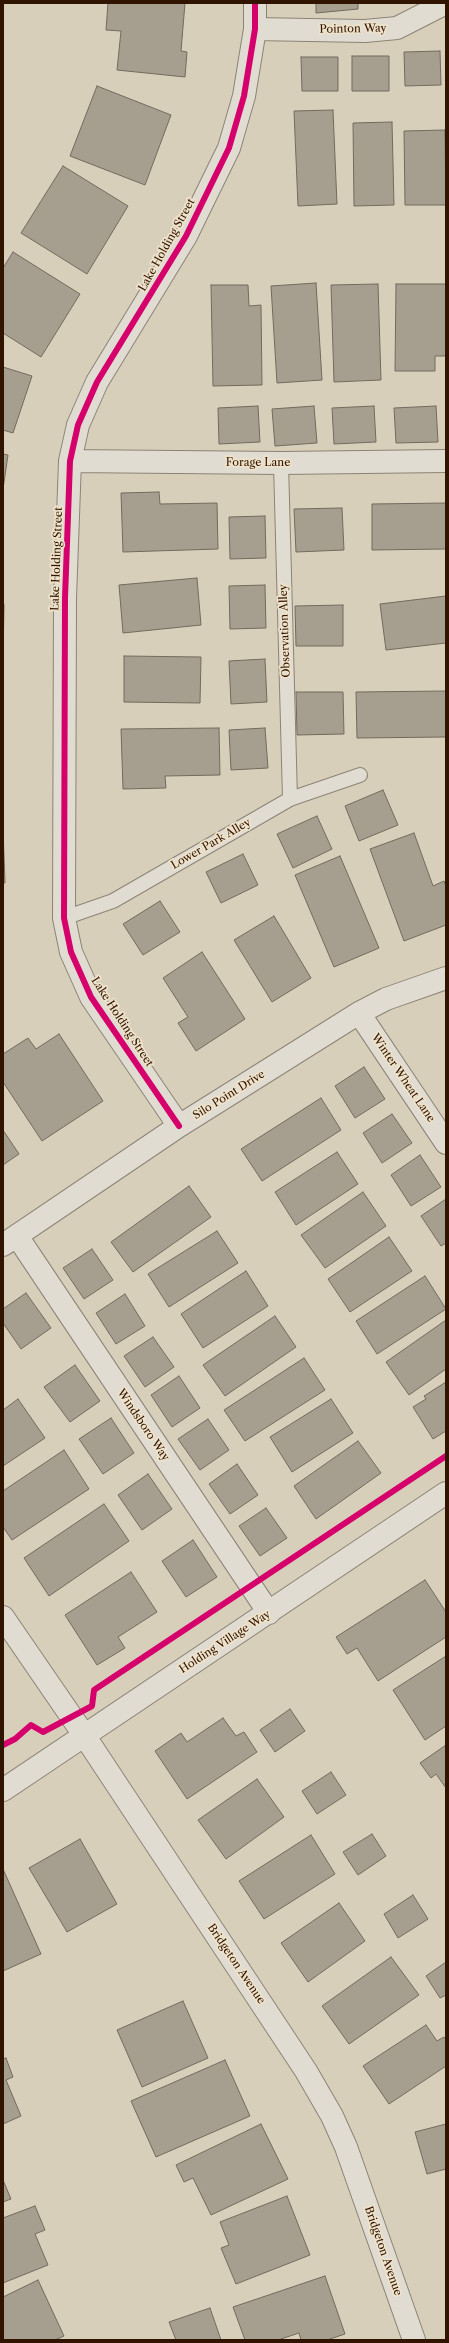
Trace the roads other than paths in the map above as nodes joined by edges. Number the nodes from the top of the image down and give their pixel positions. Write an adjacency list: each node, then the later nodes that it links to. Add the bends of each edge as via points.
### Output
1 (255, 3): 3 (street, Lake Holding Street)
2 (446, 3): 3 (street, Pointon Way, via 397,28 365,31)
3 (255, 29): 4 (street, Lake Holding Street, via 244,96 229,148 186,236 97,382 78,425)
4 (70, 461): 6 (street, Forage Lane); 9 (street, Lake Holding Street, via 65,598)
5 (446, 461): 6 (street, Forage Lane)
6 (281, 463): 8 (lane, Observation Alley)
7 (360, 775): 8 (lane, Lower Park Alley)
8 (290, 798): 9 (lane, Lower Park Alley, via 113,901)
9 (64, 918): 12 (street, Lake Holding Street, via 71,952 91,997)
10 (446, 978): 11 (street, Silo Point Drive, via 386,999)
11 (359, 1013): 12 (street, Silo Point Drive); 13 (street, Winter Wheat Lane)
12 (179, 1126): 14 (street, Silo Point Drive)
13 (446, 1143)
14 (10, 1241): 16 (street, Windsboro Way)
15 (446, 1493): 16 (street, Holding Village Way)
16 (269, 1613): 18 (street, Holding Village Way)
17 (3, 1616): 18 (street, Bridgeton Avenue)
18 (84, 1735): 19 (street, Holding Village Way); 20 (street, Bridgeton Avenue, via 306,2071 332,2116)
19 (3, 1790)
20 (414, 2340)

